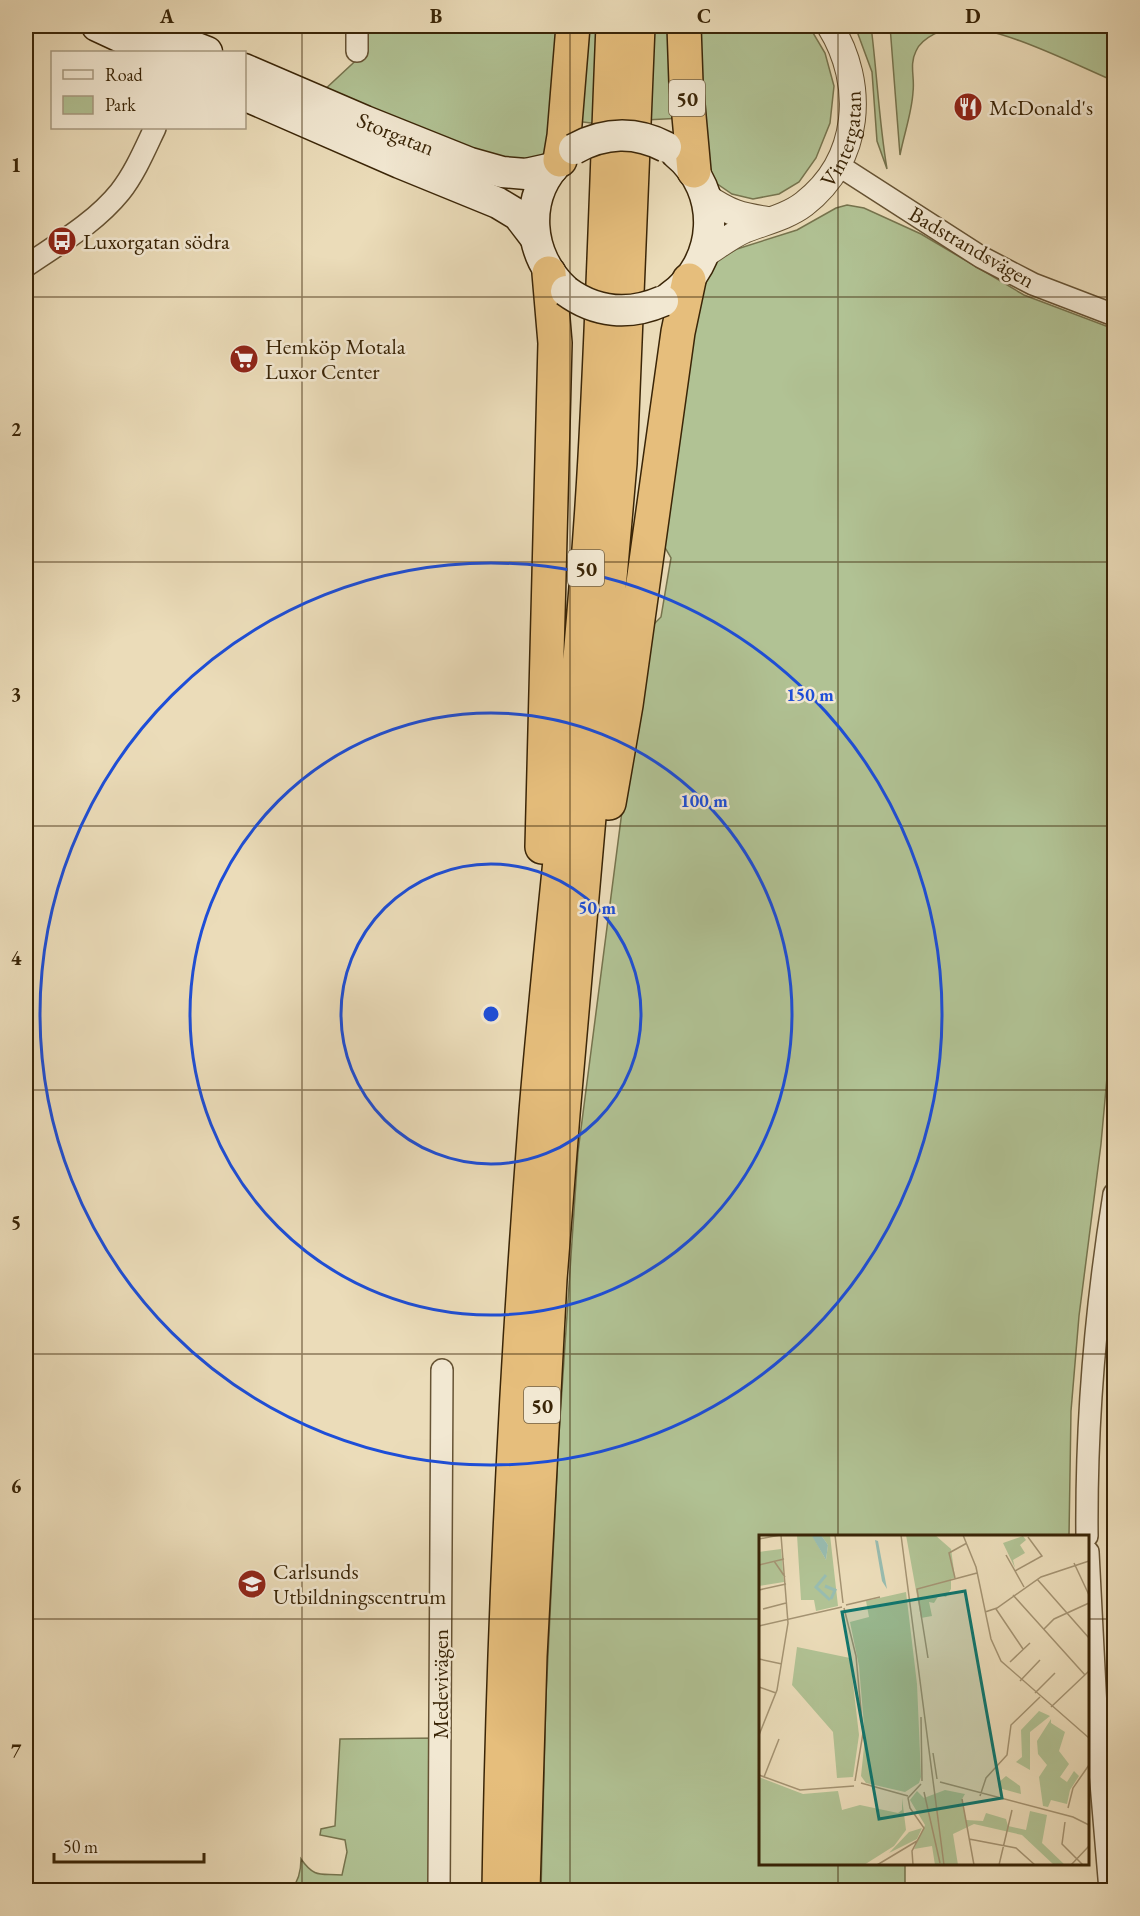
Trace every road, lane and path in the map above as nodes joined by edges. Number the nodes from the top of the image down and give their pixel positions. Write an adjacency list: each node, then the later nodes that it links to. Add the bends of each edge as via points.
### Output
1 (97, 26): 9 (main road)
2 (140, 26): 10 (main road)
3 (357, 26): 11 (street)
4 (573, 26): 15 (highway)
5 (613, 26): 25 (highway, 50, via 595,460)
6 (638, 26): 24 (highway, 50, via 620,463)
7 (684, 26): 17 (highway, 50, via 686,83)
8 (830, 26): 16 (street, Vintergatan, via 844,51 853,92 851,125)
9 (151, 51)
10 (198, 51)
11 (357, 51)
12 (246, 70): 15 (main road, Storgatan, via 470,163 526,174)
13 (246, 97): 19 (main road, Storgatan, via 498,203 518,215)
14 (154, 129): 20 (street, via 129,178 108,206)
15 (562, 159): 17 (main road, bridge, via 601,137 649,139 681,157); 19 (main road, via 543,182 537,199)
16 (838, 165): 18 (street, Vintergatan, via 803,205); 23 (street, Badstrandsvägen, via 981,257 1033,284)
17 (700, 184): 18 (street, Vintergatan, via 726,210 741,217); 21 (main road, via 710,225)
18 (768, 220): 21 (street, Vintergatan, via 741,232)
19 (534, 236): 22 (main road, via 540,255)
20 (26, 266)
21 (697, 267): 22 (main road, bridge, via 681,288 663,302 630,311 607,310 585,303); 24 (highway, via 676,342 609,804)
22 (557, 282): 25 (highway)
23 (1114, 315)
24 (579, 921): 32 (highway, 50, via 539,1454)
25 (537, 1110): 31 (highway, 50, via 504,1655)
26 (1114, 1194): 28 (street, via 1096,1335)
27 (442, 1370): 30 (street, Medevivägen)
28 (1087, 1535)
29 (1089, 1572): 33 (street)
30 (439, 1890)
31 (499, 1890)
32 (524, 1890)
33 (1110, 1890)

